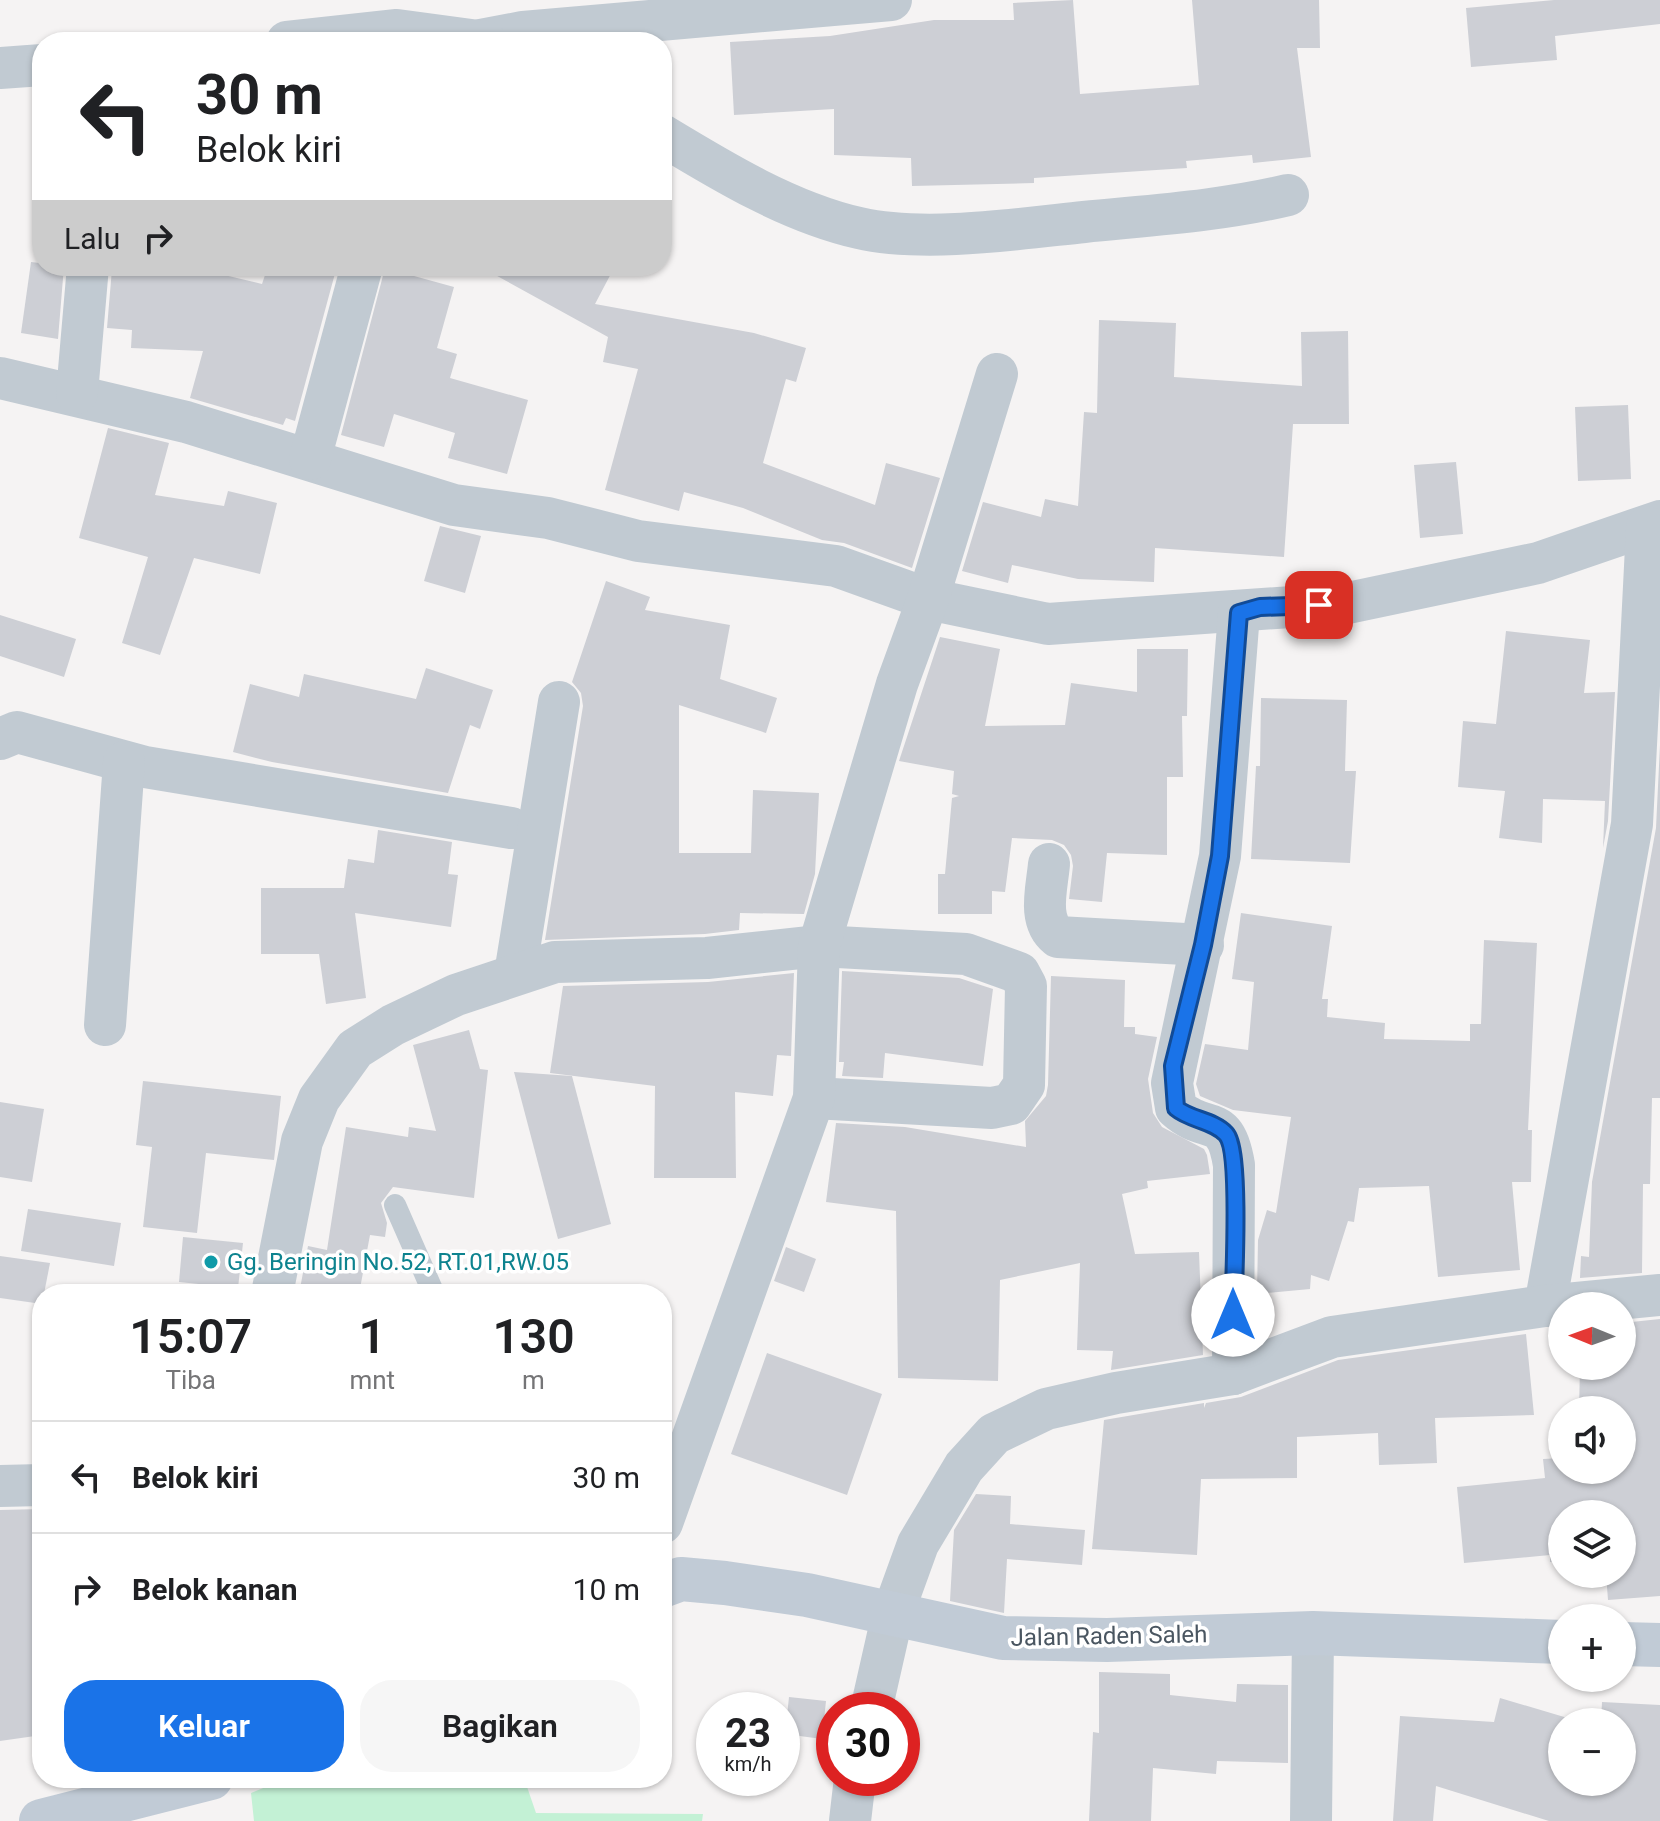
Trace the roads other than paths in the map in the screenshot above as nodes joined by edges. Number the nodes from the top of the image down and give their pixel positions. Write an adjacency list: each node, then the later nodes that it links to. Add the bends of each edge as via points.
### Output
1 (891, 0): 5 (street)
2 (397, 15): 3 (street); 4 (street)
3 (328, 32)
4 (453, 32)
5 (523, 32)
6 (32, 66): 7 (street)
7 (0, 68)
8 (672, 141): 9 (street, via 814,214 861,229 905,234 1112,220 1239,207)
9 (1288, 195)
10 (87, 276): 14 (street)
11 (359, 276): 15 (street)
12 (997, 374): 17 (street)
13 (0, 378): 14 (street)
14 (77, 393): 15 (street)
15 (310, 459): 17 (street, via 454,505 548,518 638,541 836,566)
16 (1653, 524): 18 (street, via 1538,563 1348,603 1260,607); 33 (street, via 1632,824)
17 (928, 599): 18 (street, via 1048,624); 25 (street, via 897,684)
18 (1239, 613): 24 (street, via 1220,856)
19 (559, 702): 26 (street)
20 (0, 739): 21 (street, via 17,732)
21 (124, 762): 22 (street); 27 (street)
22 (511, 828)
23 (1049, 864): 24 (street, via 1045,917 1048,929 1058,937)
24 (1203, 945): 34 (street, via 1172,1083 1176,1108 1230,1139)
25 (819, 946): 26 (street, via 707,958 555,962); 28 (street); 28 (street, via 966,954 1019,973 1026,986 1024,1085 1011,1104 992,1108)
26 (515, 974): 30 (street, via 393,1025 355,1049 336,1073 302,1141)
27 (105, 1025)
28 (814, 1098): 37 (street)
29 (395, 1205): 31 (lane)
30 (274, 1284)
31 (430, 1284)
32 (1660, 1295): 33 (street)
33 (1545, 1306): 34 (street, via 1332,1337)
34 (1233, 1374): 39 (street, via 1046,1409 994,1434 964,1467 918,1544)
35 (32, 1485): 36 (street)
36 (0, 1486)
37 (672, 1495)
38 (672, 1582): 39 (street, Jalan Raden Saleh, via 725,1583)
39 (893, 1613): 40 (street, Jalan Raden Saleh, via 1003,1638); 44 (street)
40 (1313, 1633): 41 (street, Jalan Raden Saleh); 49 (street)
41 (1548, 1641)
42 (1636, 1644): 43 (street)
43 (1660, 1645)
44 (875, 1692)
45 (171, 1788): 47 (street)
46 (853, 1796): 48 (street)
47 (41, 1821)
48 (850, 1821)
49 (1311, 1821)

